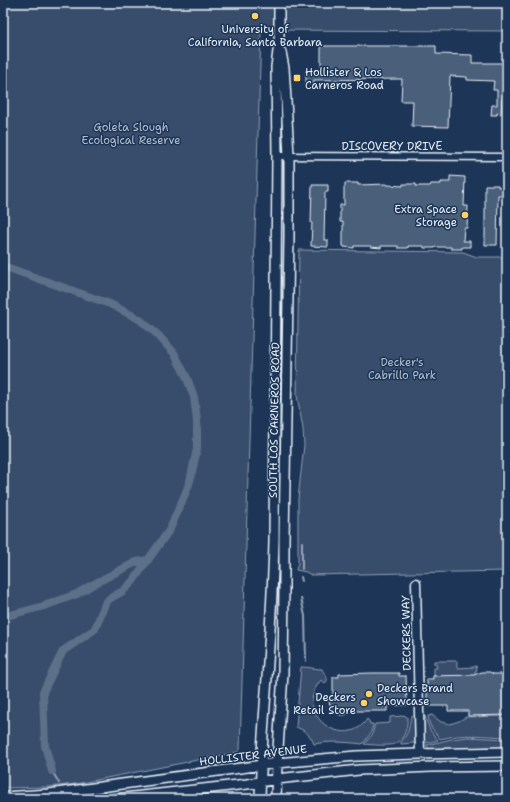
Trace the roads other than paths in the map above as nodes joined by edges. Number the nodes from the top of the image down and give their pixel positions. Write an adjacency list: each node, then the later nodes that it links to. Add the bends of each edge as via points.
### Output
1 (279, 3): 2 (main road, SOUTH LOS CARNEROS ROAD)
2 (279, 43): 3 (main road, SOUTH LOS CARNEROS ROAD, via 276,67); 4 (main road, SOUTH LOS CARNEROS ROAD, via 284,74)
3 (277, 156): 4 (street, DISCOVERY DRIVE); 10 (main road, SOUTH LOS CARNEROS ROAD, via 274,541)
4 (289, 156): 5 (street, DISCOVERY DRIVE); 9 (main road, SOUTH LOS CARNEROS ROAD, via 283,674)
5 (507, 158)
6 (416, 583): 8 (street, DECKERS WAY)
7 (507, 752): 8 (main road, HOLLISTER AVENUE)
8 (420, 754): 9 (main road, HOLLISTER AVENUE, via 356,756)
9 (277, 763): 10 (main road, HOLLISTER AVENUE); 12 (main road, SOUTH LOS CARNEROS ROAD)
10 (261, 766): 13 (main road, SOUTH LOS CARNEROS ROAD); 14 (main road, HOLLISTER AVENUE, via 56,793)
11 (507, 766): 12 (main road, via 359,770)
12 (277, 779): 13 (main road); 17 (main road, SOUTH LOS CARNEROS ROAD)
13 (260, 781): 15 (main road); 16 (main road, SOUTH LOS CARNEROS ROAD)
14 (3, 797)
15 (115, 799)
16 (260, 799)
17 (276, 799)

